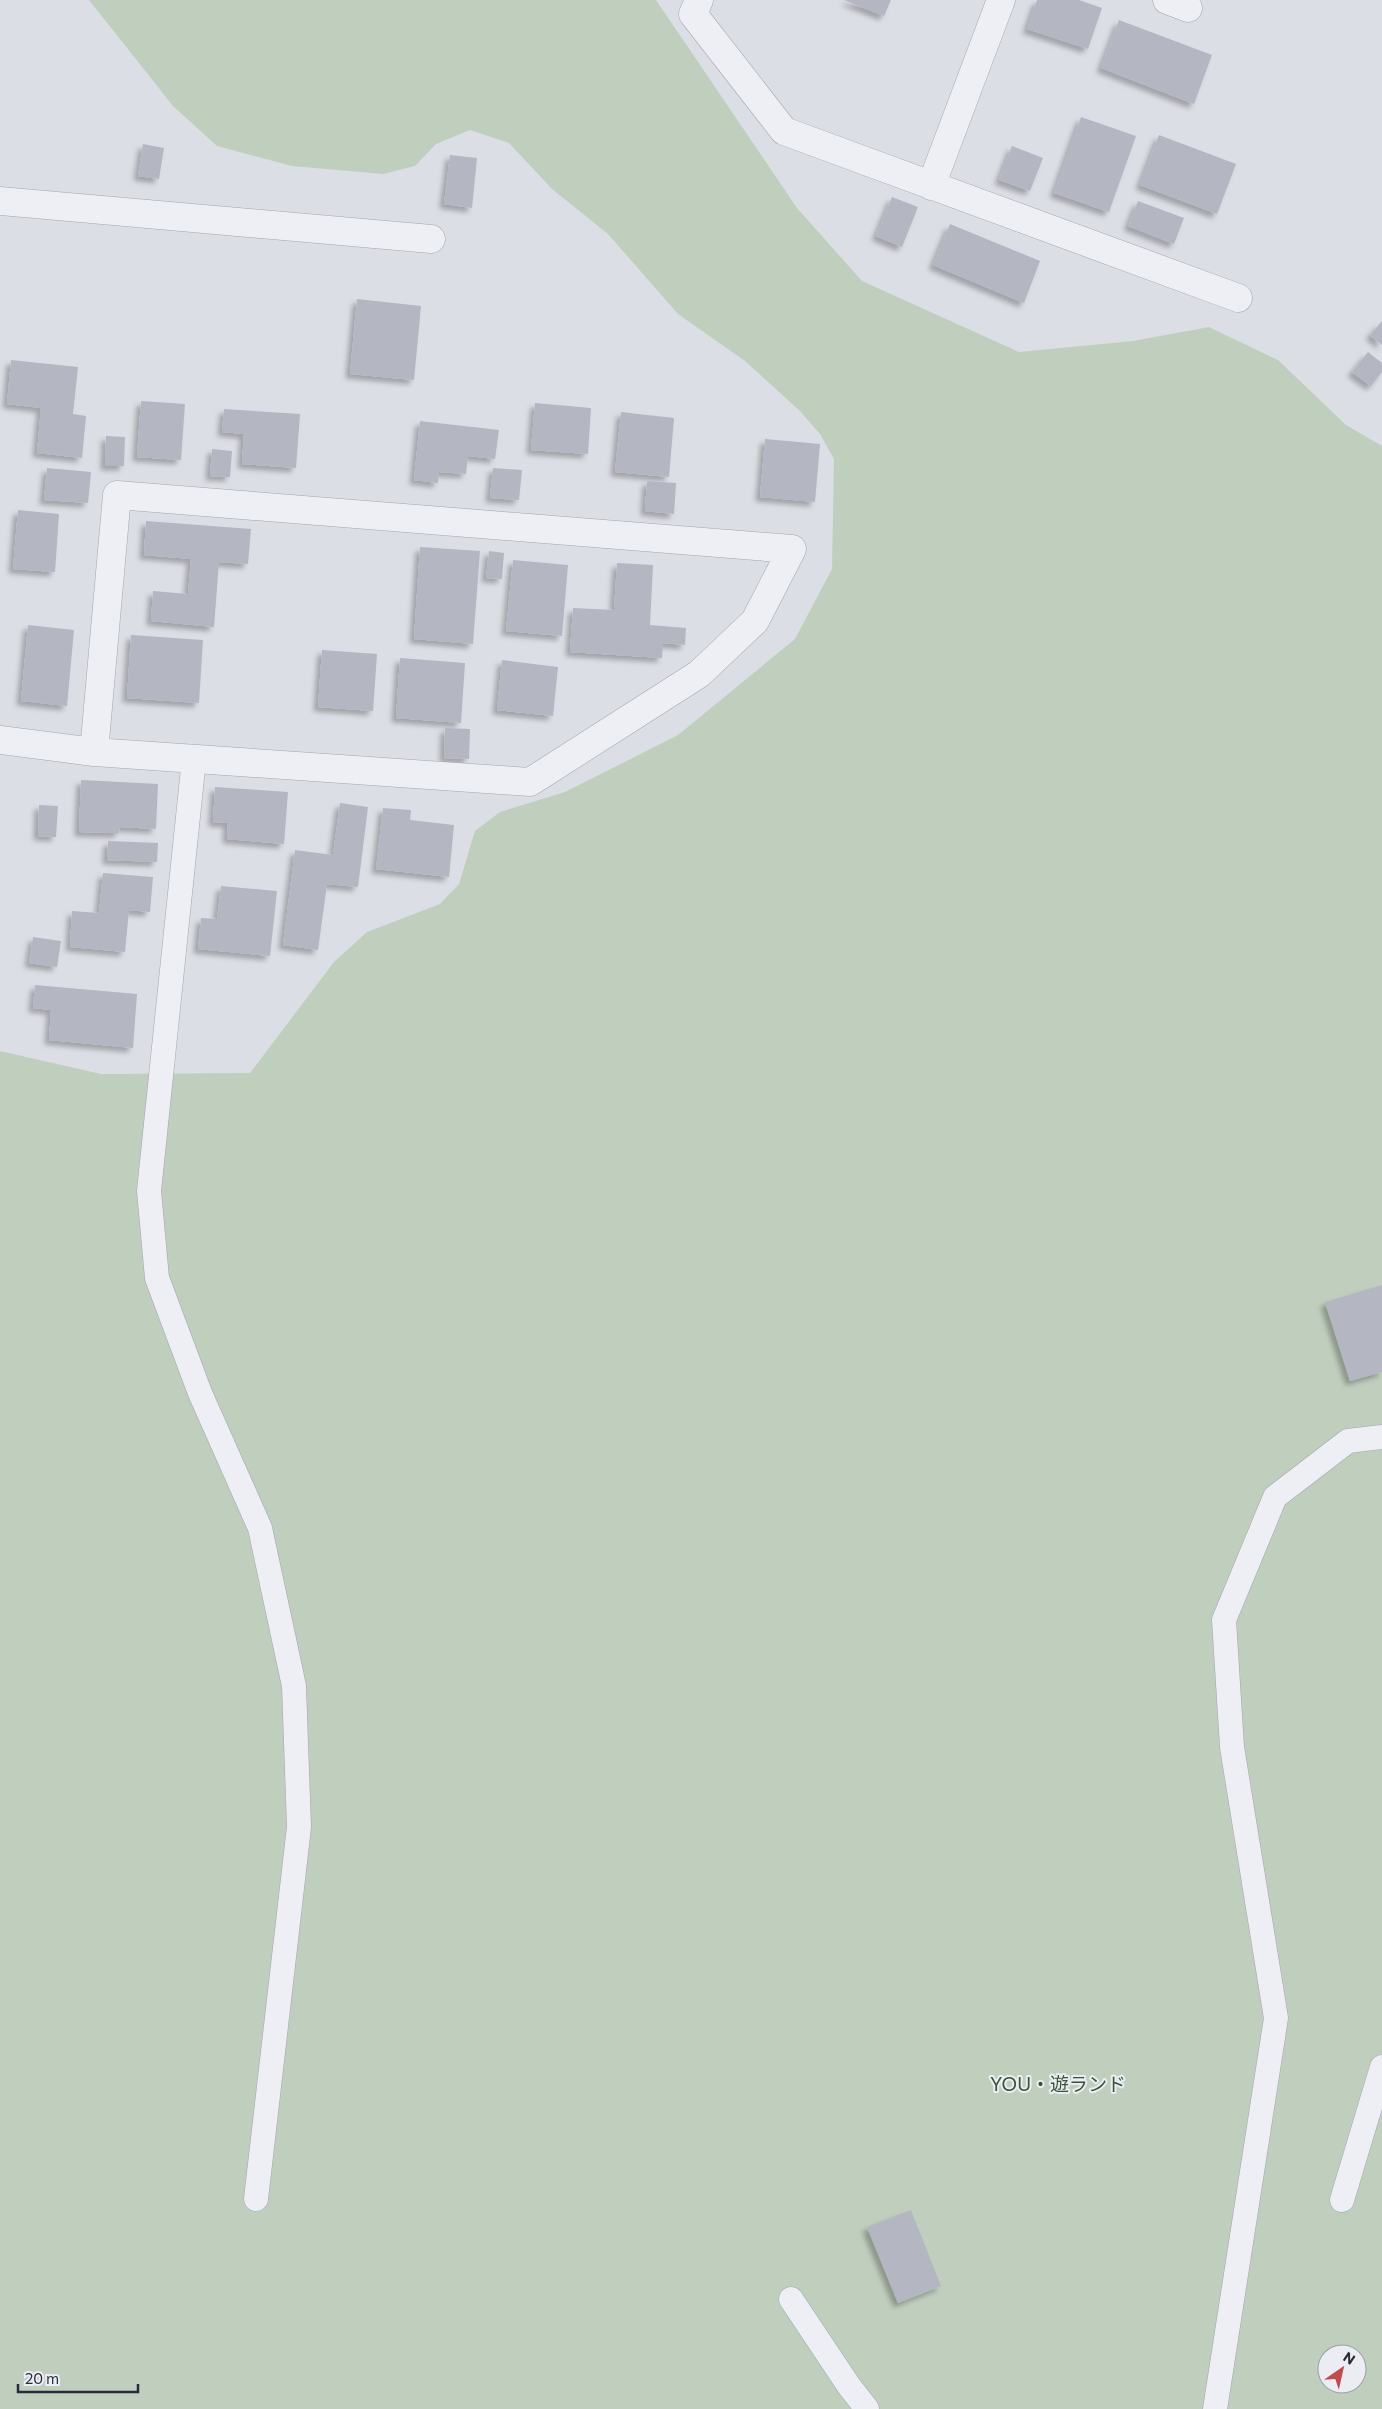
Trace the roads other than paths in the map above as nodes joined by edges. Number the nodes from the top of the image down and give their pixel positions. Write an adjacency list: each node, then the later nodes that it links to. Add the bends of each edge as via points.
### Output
1 (698, 0): 3 (street, via 693,14 784,131)
2 (1001, 0): 3 (street)
3 (932, 186): 6 (street)
4 (0, 200): 5 (street)
5 (431, 239)
6 (1238, 298)
7 (0, 740): 8 (street)
8 (94, 752): 9 (street); 9 (street, via 117,495 792,549 755,621 699,674 530,782)
9 (194, 758): 12 (lane, via 150,1191 157,1278 200,1393 260,1528 294,1686 299,1826)
10 (1382, 1436): 16 (lane, via 1348,1441 1275,1497 1224,1620 1232,1747 1276,2018)
11 (1382, 2067): 13 (lane)
12 (256, 2199)
13 (1342, 2200)
14 (791, 2299): 15 (lane)
15 (867, 2409)
16 (1215, 2409)

